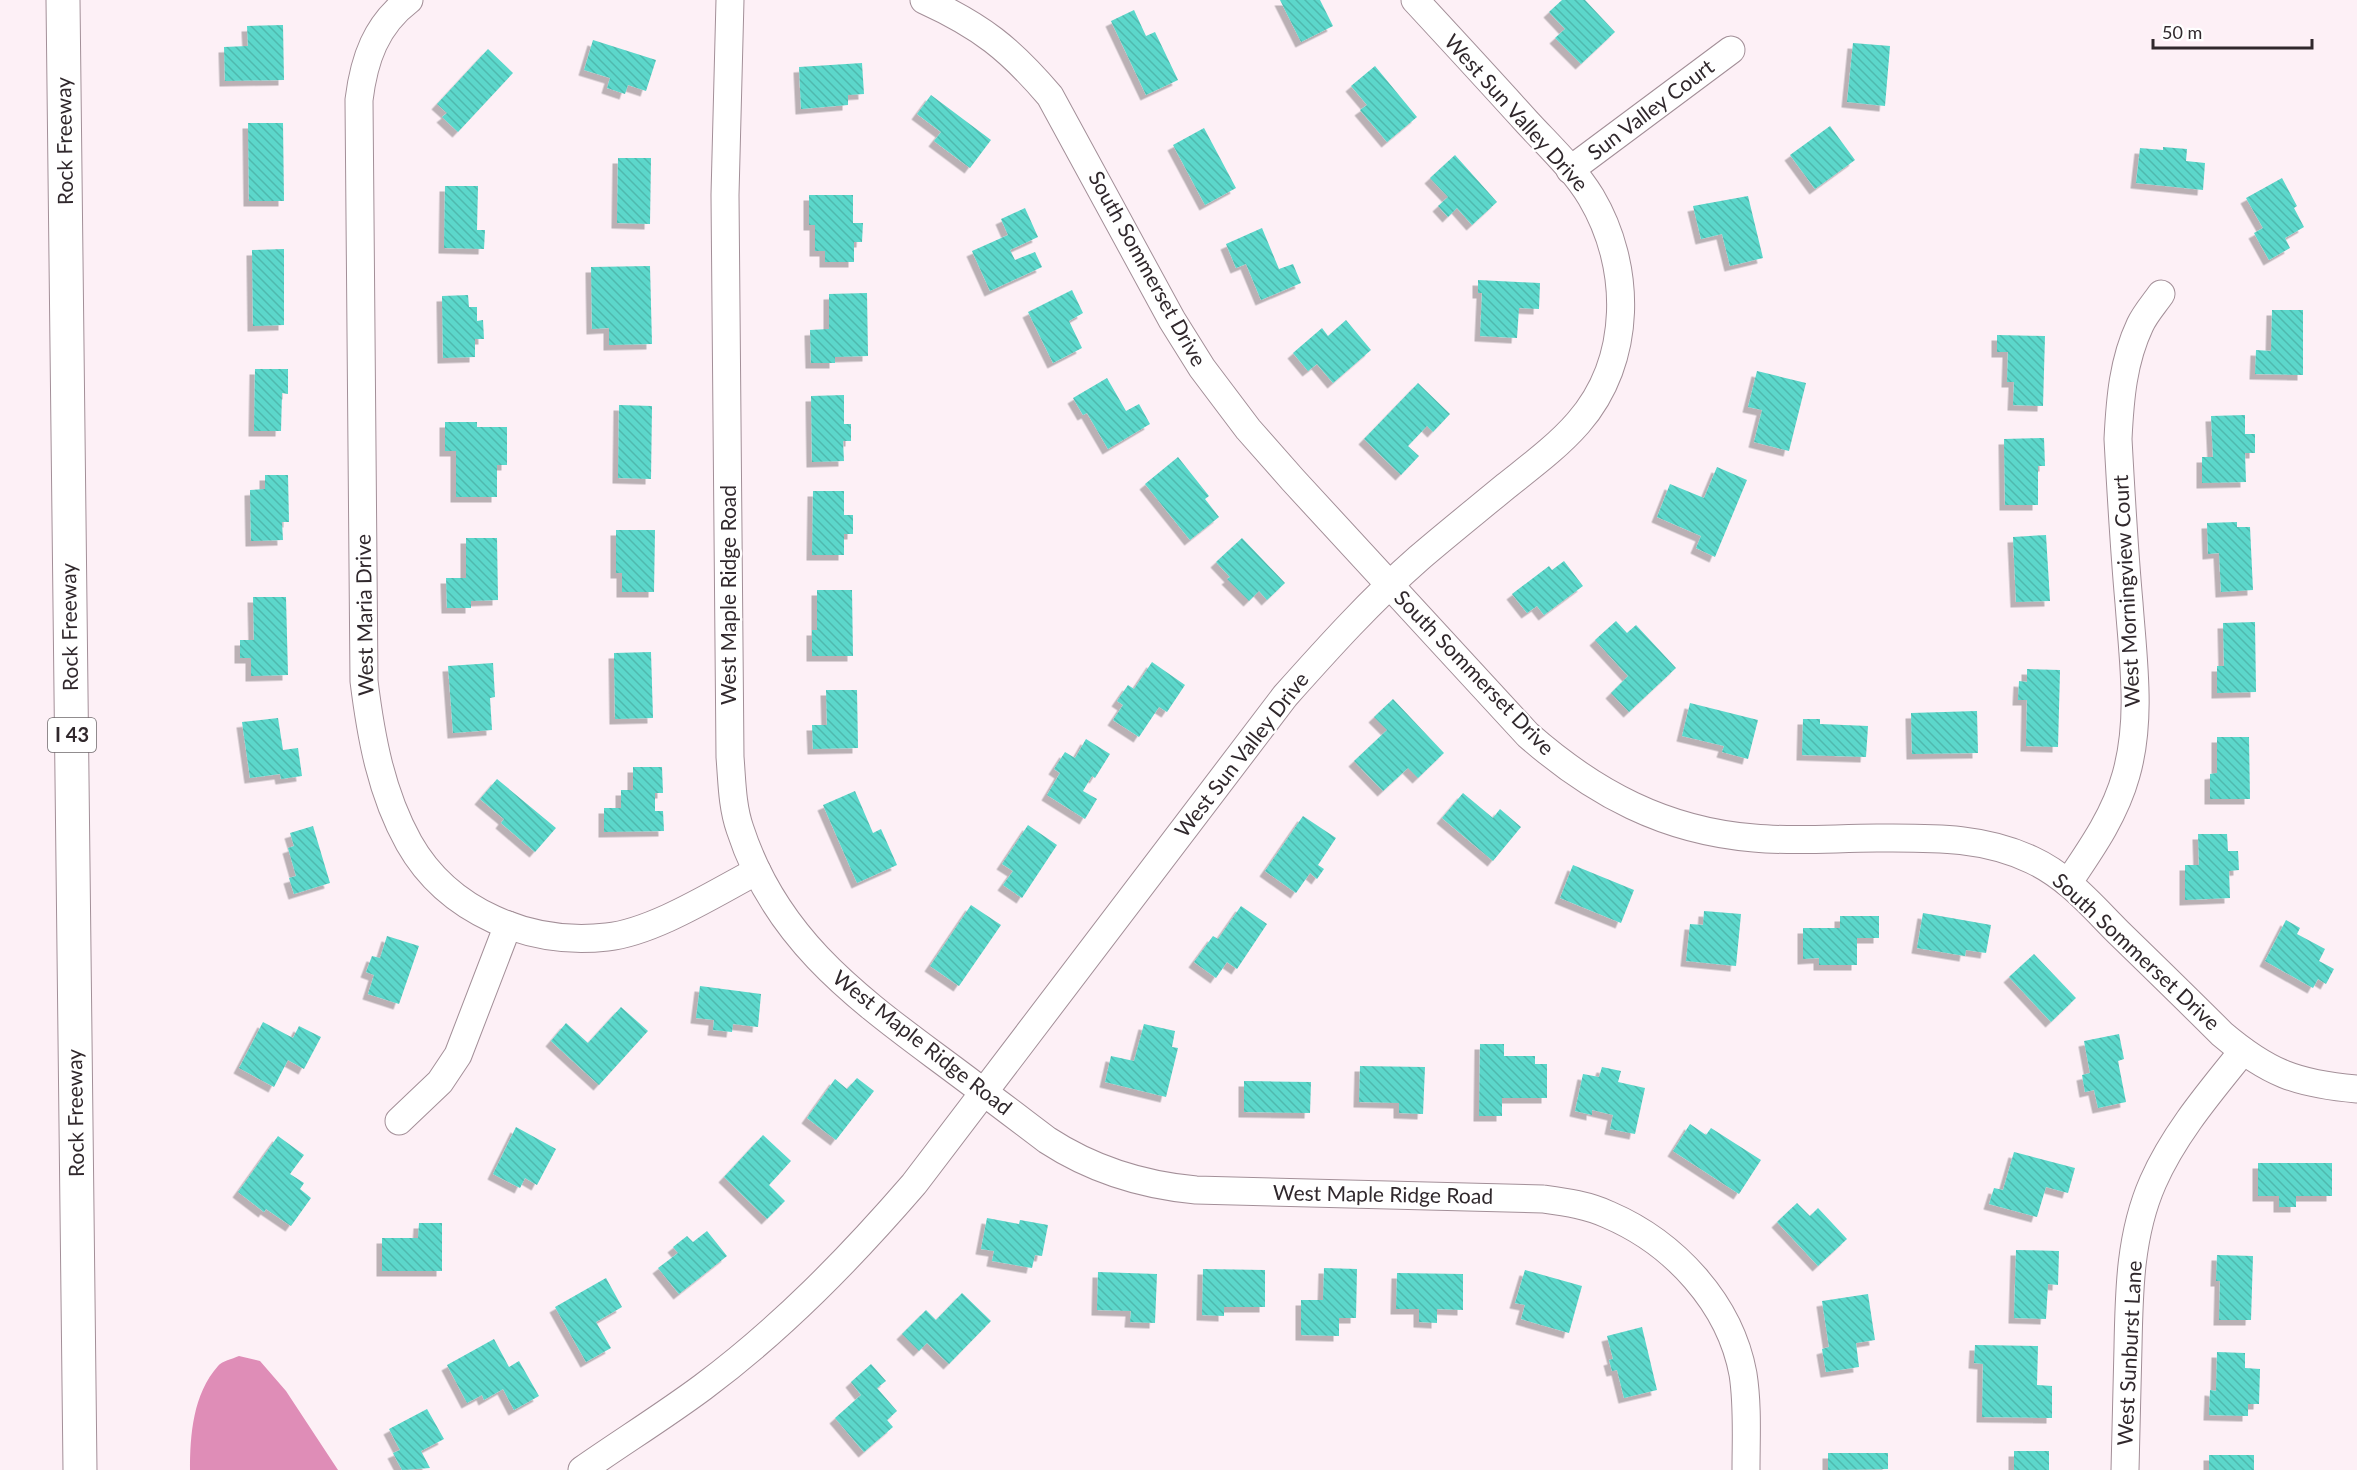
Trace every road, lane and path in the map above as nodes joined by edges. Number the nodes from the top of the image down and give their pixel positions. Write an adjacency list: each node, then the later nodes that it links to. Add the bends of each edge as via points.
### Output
1 (63, 0): 17 (highway, Rock Freeway / I 43)
2 (730, 0): 10 (street, West Maple Ridge Road, via 725,207 730,757 740,828)
3 (924, 0): 9 (street, South Sommerset Drive, via 988,34 1024,65 1050,96 1202,368 1248,429)
4 (1415, 0): 7 (street, West Sun Valley Drive)
5 (395, 3): 12 (street, West Maria Drive, via 368,54 360,100 364,681 370,733 386,790 409,843 437,880 488,918)
6 (1731, 50): 7 (street, Sun Valley Court)
7 (1570, 170): 9 (street, West Sun Valley Drive, via 1599,210 1618,263 1622,305 1609,369 1580,420 1559,444)
8 (2161, 294): 11 (street, West Morningview Court, via 2141,322 2129,352 2120,404 2118,439 2135,727 2119,796 2091,850)
9 (1390, 585): 11 (street, South Sommerset Drive, via 1528,735 1556,760 1628,805 1664,820 1755,839 1948,838 1976,842 2032,860); 15 (street, West Sun Valley Drive, via 1286,696)
10 (757, 871): 12 (street, West Maria Drive, via 647,926 609,937 568,938 529,933); 15 (street, West Maple Ridge Road, via 784,917 823,965 887,1021)
11 (2068, 883): 13 (street, South Sommerset Drive)
12 (508, 925): 16 (street, via 458,1055 440,1082)
13 (2243, 1051): 14 (street, South Sommerset Drive, via 2288,1076 2320,1086); 20 (street, West Sunburst Lane, via 2165,1157 2143,1210 2129,1280)
14 (2357, 1089)
15 (984, 1092): 18 (street, West Sun Valley Drive, via 914,1184 823,1284 703,1387); 19 (street, West Maple Ridge Road, via 1067,1153 1105,1171 1166,1187 1543,1198 1574,1203 1617,1218 1667,1249 1700,1282 1723,1320 1742,1372 1747,1409)
16 (399, 1121)
17 (80, 1470)
18 (582, 1470)
19 (1746, 1470)
20 (2125, 1470)

